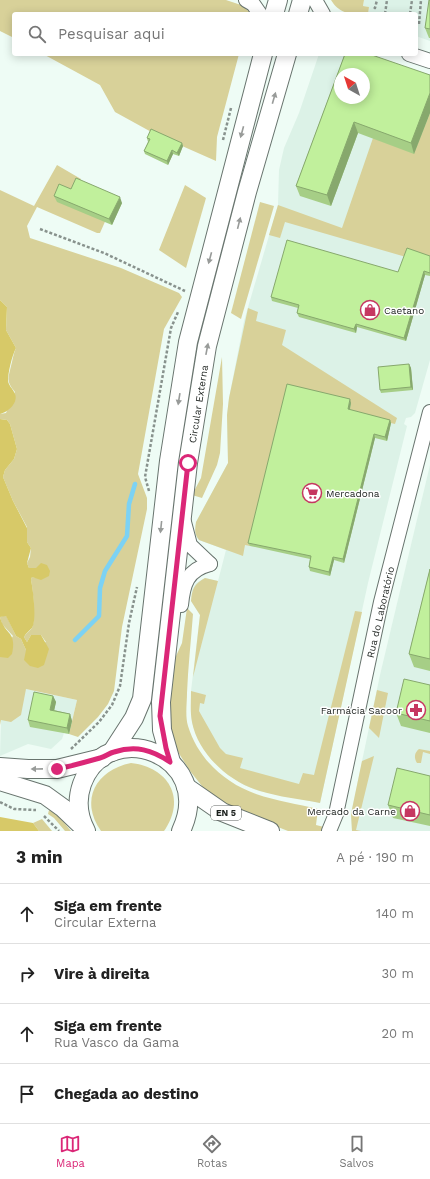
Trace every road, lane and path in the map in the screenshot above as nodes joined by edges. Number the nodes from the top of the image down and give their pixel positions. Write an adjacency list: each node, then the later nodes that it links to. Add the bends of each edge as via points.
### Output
1 (246, 0): 10 (street)
2 (278, 0): 11 (main road)
3 (302, 0): 12 (main road)
4 (315, 0): 13 (street)
5 (377, 0): 9 (path)
6 (387, 0): 14 (path)
7 (412, 0): 15 (path)
8 (421, 0): 16 (path)
9 (374, 7)
10 (259, 12)
11 (275, 12)
12 (299, 12)
13 (322, 12)
14 (385, 12)
15 (410, 12)
16 (419, 24)
17 (262, 56): 24 (main road, Circular Externa, one-way to 24)
18 (286, 56): 22 (main road, Circular Externa)
19 (295, 56): 22 (street)
20 (415, 56): 21 (street)
21 (430, 61)
22 (281, 77): 26 (main road, Circular Externa, one-way to 22, via 207,346 247,192)
23 (40, 229): 24 (path, via 104,253)
24 (199, 300): 28 (main road, Circular Externa, one-way to 28, via 188,342 168,461 142,699 134,718)
25 (430, 412): 34 (street, Rua do Laboratório, via 381,602)
26 (182, 512): 27 (main road, Circular Externa); 27 (street, via 190,545 210,564 193,572 183,584 175,643)
27 (167, 656): 29 (main road, Circular Externa, via 160,716)
28 (107, 755): 29 (main road, via 127,748 143,748 158,753); 30 (main road, one-way to 30, via 57,769 28,770); 35 (main road, Circular Externa, via 92,767 80,790 78,807)
29 (170, 762): 32 (main road, via 180,773)
30 (0, 767)
31 (0, 781): 35 (main road, via 45,795)
32 (186, 787): 37 (main road, via 189,803); 38 (main road, EN 5, via 222,812)
33 (0, 802): 36 (path, via 14,809 38,810)
34 (336, 814): 39 (street, Rua do Laboratório); 40 (street)
35 (86, 830)
36 (59, 831)
37 (181, 831)
38 (270, 831)
39 (329, 831)
40 (342, 831)

